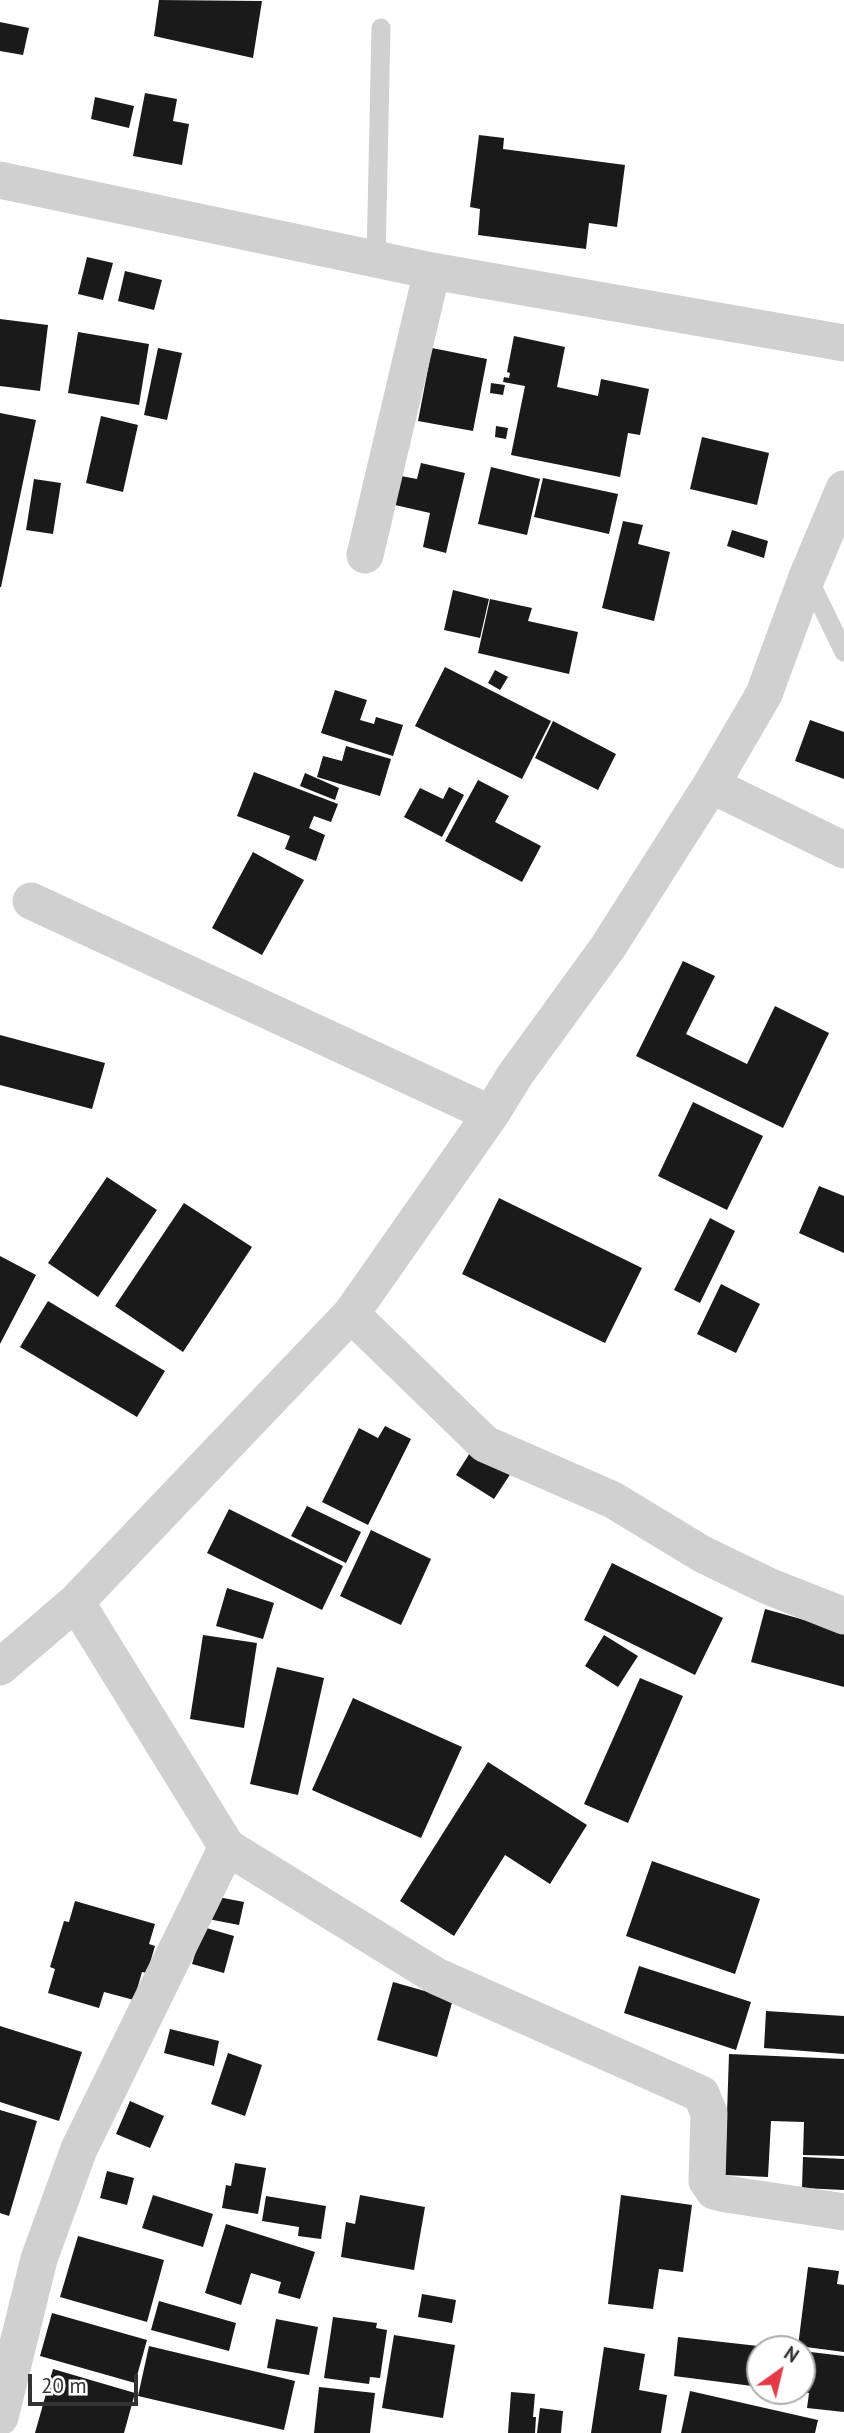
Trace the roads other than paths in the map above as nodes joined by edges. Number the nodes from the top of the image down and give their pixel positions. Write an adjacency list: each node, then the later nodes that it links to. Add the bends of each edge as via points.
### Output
1 (382, 28): 3 (lane)
2 (0, 180): 3 (street)
3 (376, 259): 4 (street)
4 (432, 271): 5 (street); 7 (street)
5 (844, 343)
6 (844, 489): 8 (street)
7 (365, 555)
8 (807, 577): 9 (lane); 10 (street, via 764,694)
9 (844, 652)
10 (710, 785): 11 (street); 13 (street, via 608,947)
11 (844, 850)
12 (31, 901): 13 (street)
13 (491, 1114): 14 (street)
14 (351, 1314): 15 (street); 16 (street, via 485,1444 613,1500 702,1555)
15 (76, 1602): 17 (street); 18 (street)
16 (844, 1616)
17 (0, 1667)
18 (227, 1847): 19 (street, via 436,1976 701,2094 709,2113 707,2181 714,2191); 20 (street, via 79,2149 39,2259)
19 (844, 2212)
20 (0, 2417)

